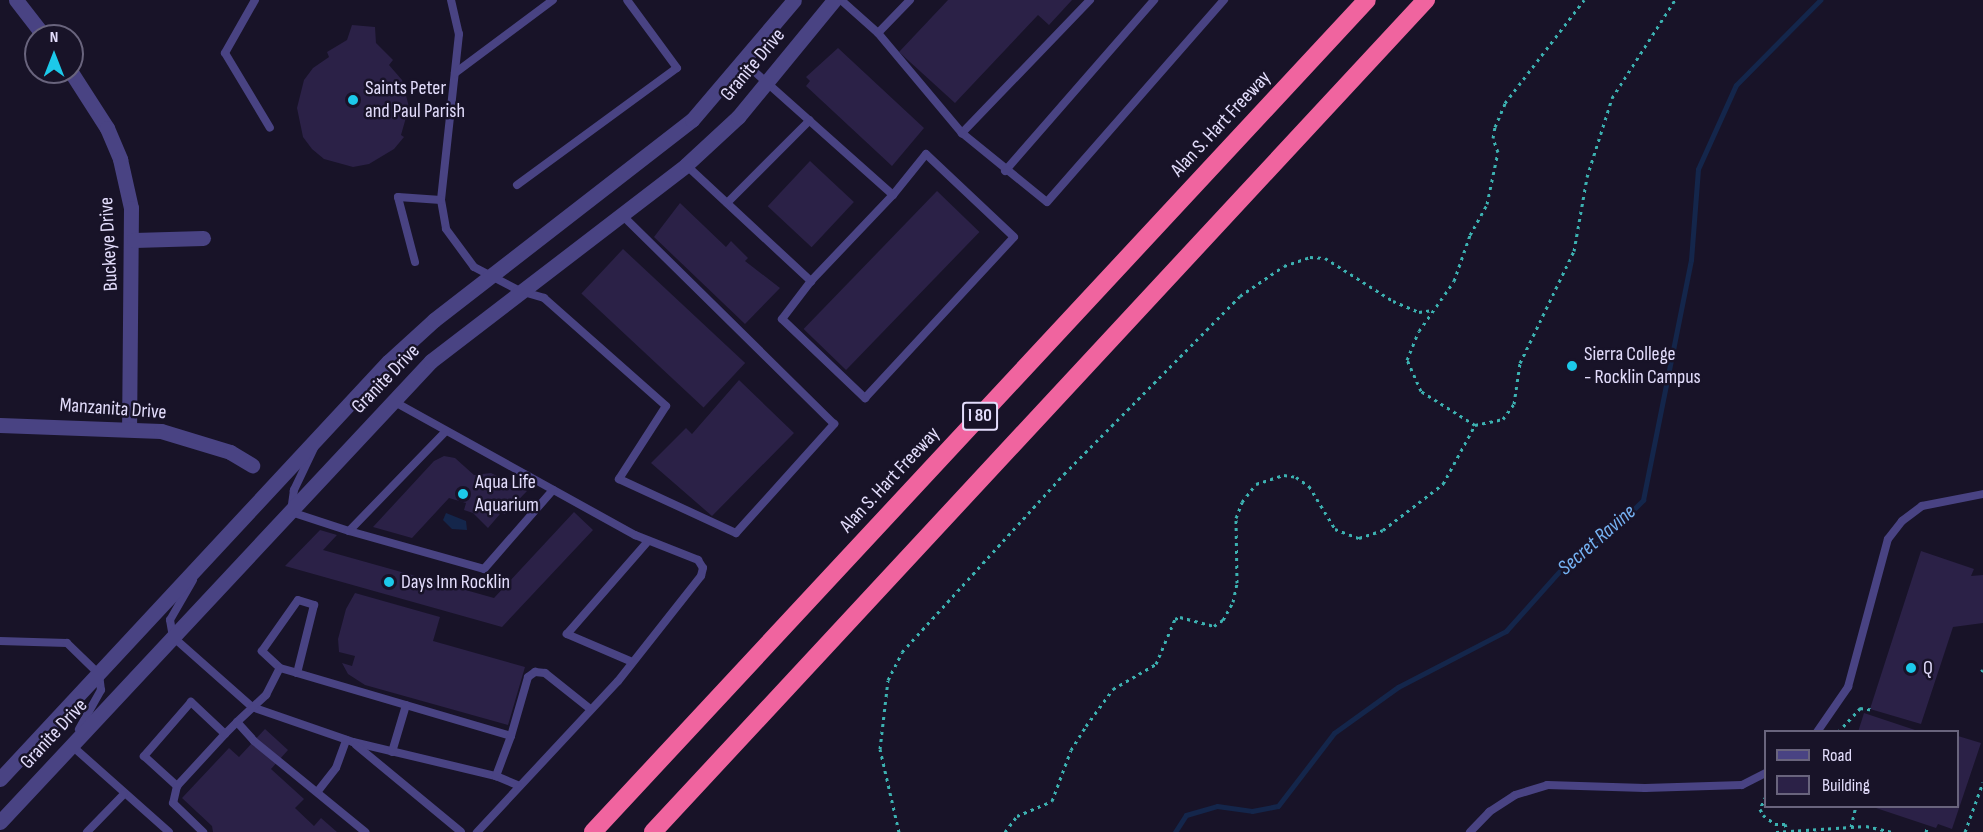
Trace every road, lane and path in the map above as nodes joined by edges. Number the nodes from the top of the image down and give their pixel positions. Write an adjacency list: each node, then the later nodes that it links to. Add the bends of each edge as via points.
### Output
1 (16, 0): 17 (street)
2 (255, 0): 24 (lane, via 225,53)
3 (451, 0): 20 (lane, via 459,34)
4 (553, 0): 20 (lane)
5 (627, 0): 28 (lane, via 677,68)
6 (794, 0): 19 (street, Granite Drive)
7 (834, 0): 21 (street, Granite Drive)
8 (842, 0): 18 (lane)
9 (910, 0): 18 (lane)
10 (1089, 0): 25 (lane)
11 (1154, 0): 27 (lane)
12 (1224, 0): 27 (lane, via 1047,202)
13 (1367, 0): 92 (highway, Alan S. Hart Freeway / I 80)
14 (1426, 0): 93 (highway, I 80)
15 (1584, 0): 39 (path, via 1504,103 1493,138 1498,152 1487,204 1470,235 1455,281)
16 (1675, 0): 42 (path, via 1612,98 1587,177 1574,252 1520,363 1514,404 1503,419)
17 (35, 24)
18 (878, 33): 25 (lane)
19 (745, 63): 21 (lane); 36 (street, Granite Drive, via 666,142)
20 (455, 73): 30 (lane)
21 (767, 82): 23 (lane); 26 (street, Granite Drive, via 738,117)
22 (79, 84): 34 (street, Buckeye Drive, via 107,128 120,159)
23 (810, 120): 29 (lane); 31 (lane)
24 (270, 128)
25 (962, 133): 27 (lane)
26 (686, 165): 31 (lane); 32 (street, Granite Drive)
27 (1005, 171)
28 (517, 184)
29 (893, 195): 37 (lane); 37 (lane, via 926,154 1014,237 865,398 782,319)
30 (441, 200): 35 (lane, via 398,197); 36 (lane, via 446,229 474,267)
31 (727, 203): 37 (lane)
32 (621, 214): 38 (street, Granite Drive); 38 (lane, via 834,424 736,532 619,479 666,406 544,298)
33 (203, 238): 34 (street)
34 (134, 240): 43 (street, Buckeye Drive)
35 (415, 262)
36 (490, 277): 38 (lane); 45 (street, Granite Drive, via 413,339)
37 (812, 281)
38 (520, 291): 40 (street, Granite Drive, via 431,361)
39 (1432, 310): 42 (path, via 1407,360 1409,371 1431,400); 94 (path, via 1419,312 1393,301 1325,258 1310,257 1284,266 1240,296 1064,474 902,652 888,680 880,748)
40 (393, 401): 44 (lane); 49 (street, Granite Drive)
41 (0, 425): 43 (street, Manzanita Drive)
42 (1475, 425): 95 (path, via 1435,493 1371,536 1346,536 1335,529 1309,486 1296,477 1284,475 1256,484 1242,501 1236,518 1237,583 1223,620 1214,626 1175,619 1156,664 1113,689 1086,726 1066,760 1052,801 1017,816)
43 (129, 428): 46 (street, Manzanita Drive, via 196,439)
44 (446, 431): 47 (lane); 50 (lane)
45 (320, 436): 49 (lane, via 294,490); 52 (street, Granite Drive)
46 (252, 465)
47 (553, 490): 50 (lane, via 484,569); 51 (lane)
48 (1983, 494): 64 (lane, via 1922,506 1902,520 1888,539 1848,687)
49 (291, 512): 50 (lane); 53 (street, Granite Drive)
50 (349, 531)
51 (648, 541): 55 (lane, via 698,560 703,568 701,576); 55 (lane, via 567,634)
52 (204, 561): 53 (lane, via 170,620); 58 (street, Granite Drive)
53 (173, 637): 60 (lane); 69 (street, Granite Drive)
54 (0, 641): 58 (lane, via 67,643)
55 (630, 661): 61 (lane, via 618,681)
56 (280, 668): 57 (lane); 57 (lane, via 262,651 298,600 314,605); 60 (lane, via 266,695)
57 (297, 673): 59 (lane)
58 (99, 674): 69 (lane, via 101,690); 73 (street, Granite Drive)
59 (406, 705): 67 (lane); 70 (lane)
60 (252, 707): 63 (lane); 68 (lane)
61 (589, 708): 67 (lane, via 546,674 535,672 528,677); 75 (lane)
62 (1875, 710): 65 (path, via 1860,708)
63 (237, 722): 66 (lane); 77 (lane, via 254,741)
64 (1817, 730)
65 (1840, 730)
66 (225, 734): 76 (lane); 76 (lane, via 191,702 144,756)
67 (511, 735): 72 (lane)
68 (349, 741): 70 (lane); 77 (lane, via 336,768); 90 (lane)
69 (70, 747): 78 (lane); 81 (street, Granite Drive)
70 (392, 752): 72 (lane)
71 (1764, 774): 96 (lane, via 1742,785 1547,785 1515,795 1489,812)
72 (496, 776): 75 (lane)
73 (0, 779)
74 (1983, 782): 100 (path)
75 (517, 785): 91 (lane)
76 (177, 786): 88 (lane, via 173,803)
77 (318, 791): 89 (lane)
78 (123, 795): 86 (lane); 87 (lane)
79 (1764, 800): 84 (path, via 1760,809 1763,815 1774,824 1785,824)
80 (1856, 808): 83 (path)
81 (0, 822)
82 (1928, 825): 99 (path)
83 (1851, 827): 85 (path); 98 (path)
84 (1787, 830): 85 (path); 97 (path)
85 (1827, 830)
86 (87, 832)
87 (170, 832)
88 (203, 832)
89 (365, 832)
90 (461, 832)
91 (477, 832)
92 (593, 832)
93 (653, 832)
94 (898, 832)
95 (1005, 832)
96 (1470, 832)
97 (1776, 832)
98 (1893, 832)
99 (1926, 832)
100 (1965, 832)

